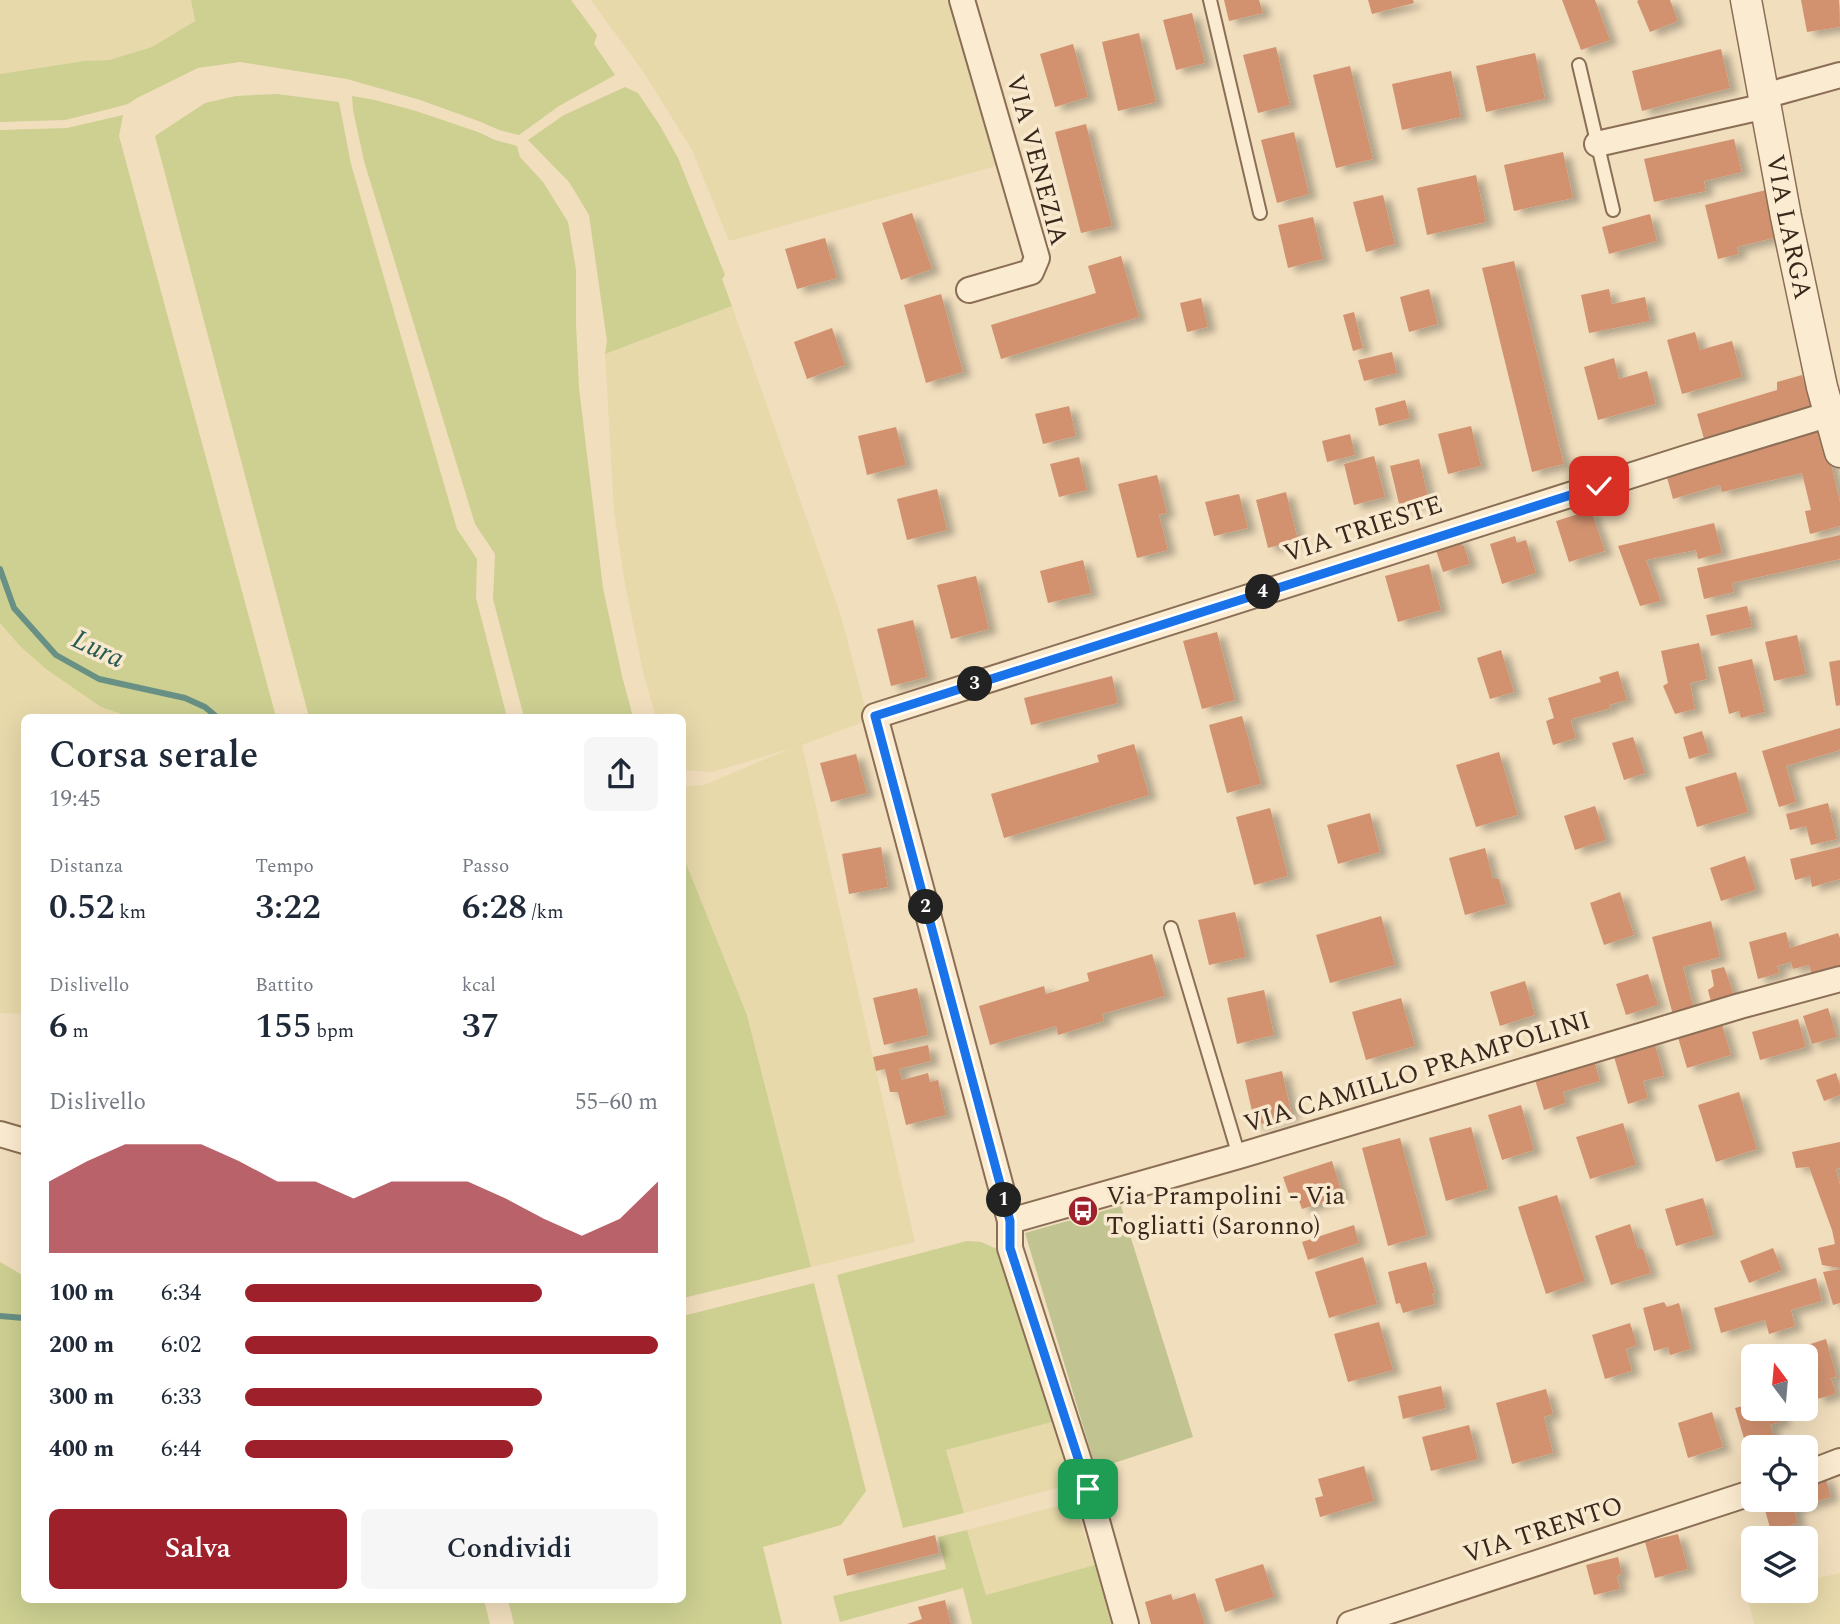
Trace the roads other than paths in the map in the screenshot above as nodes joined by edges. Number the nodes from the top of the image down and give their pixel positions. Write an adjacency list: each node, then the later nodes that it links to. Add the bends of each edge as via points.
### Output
1 (962, 0): 10 (street, VIA VENEZIA, via 1037,258 1031,272)
2 (1210, 0): 9 (lane)
3 (1746, 0): 6 (street, VIA LARGA)
4 (1578, 65): 7 (lane)
5 (1840, 75): 6 (street)
6 (1765, 101): 7 (street); 11 (street, VIA LARGA)
7 (1597, 144): 8 (lane)
8 (1613, 210)
9 (1260, 214)
10 (969, 290)
11 (1830, 414): 12 (street, VIA LARGA); 18 (street, VIA TRIESTE, via 875,716)
12 (1840, 452)
13 (1171, 928): 17 (lane)
14 (1840, 979): 17 (street, VIA CAMILLO PRAMPOLINI)
15 (0, 1134): 16 (street)
16 (21, 1140)
17 (1239, 1156): 18 (street, VIA CAMILLO PRAMPOLINI)
18 (1010, 1221): 22 (street, via 1010,1248)
19 (1840, 1461): 20 (street)
20 (1818, 1469)
21 (1741, 1496): 23 (street, VIA TRENTO)
22 (1126, 1624)
23 (1350, 1624)

